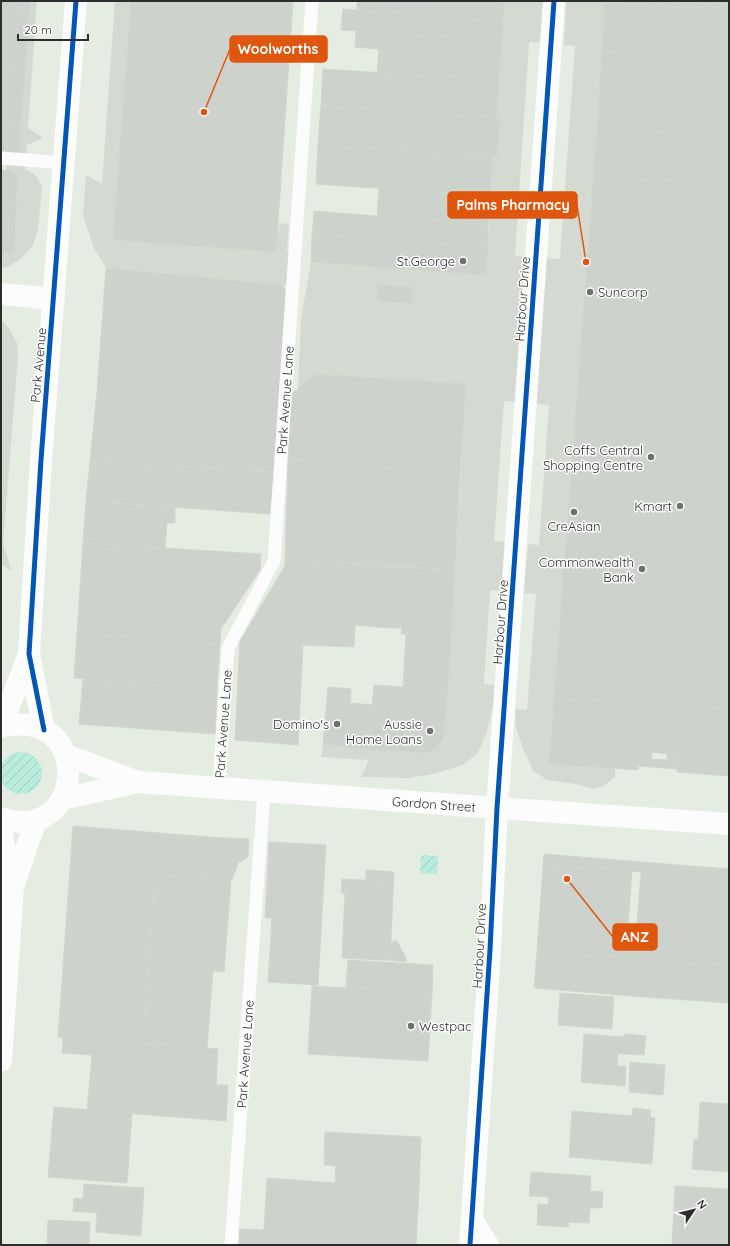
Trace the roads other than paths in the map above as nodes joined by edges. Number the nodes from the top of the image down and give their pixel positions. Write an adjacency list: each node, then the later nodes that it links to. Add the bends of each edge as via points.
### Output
1 (76, 1): 5 (street, Park Avenue)
2 (312, 1): 13 (lane, Park Avenue Lane, via 274,561 228,648)
3 (554, 1): 16 (street, Harbour Drive)
4 (1, 158): 5 (lane)
5 (64, 163): 7 (street, Park Avenue)
6 (1, 294): 7 (street)
7 (54, 299): 8 (street, Park Avenue)
8 (29, 654): 9 (street, Park Avenue); 10 (street, Park Avenue)
9 (1, 727): 10 (street, via 15,724 30,725)
10 (44, 730): 11 (street, via 53,736)
11 (66, 755): 12 (street, Gordon Street); 15 (street, via 68,785)
12 (138, 782): 13 (street, Gordon Street); 15 (street, Gordon Street)
13 (219, 788): 14 (street, Gordon Street)
14 (264, 792): 16 (street, Gordon Street); 24 (lane, Park Avenue Lane)
15 (62, 799): 18 (street, via 46,815)
16 (497, 808): 19 (street, Gordon Street); 23 (street, Harbour Drive)
17 (1, 818): 18 (street, via 10,822)
18 (36, 820): 21 (street)
19 (729, 824)
20 (1, 830): 21 (street)
21 (13, 887): 22 (street)
22 (1, 1061)
23 (472, 1220): 25 (street, Harbour Drive); 26 (street)
24 (231, 1245)
25 (470, 1245)
26 (488, 1245)

